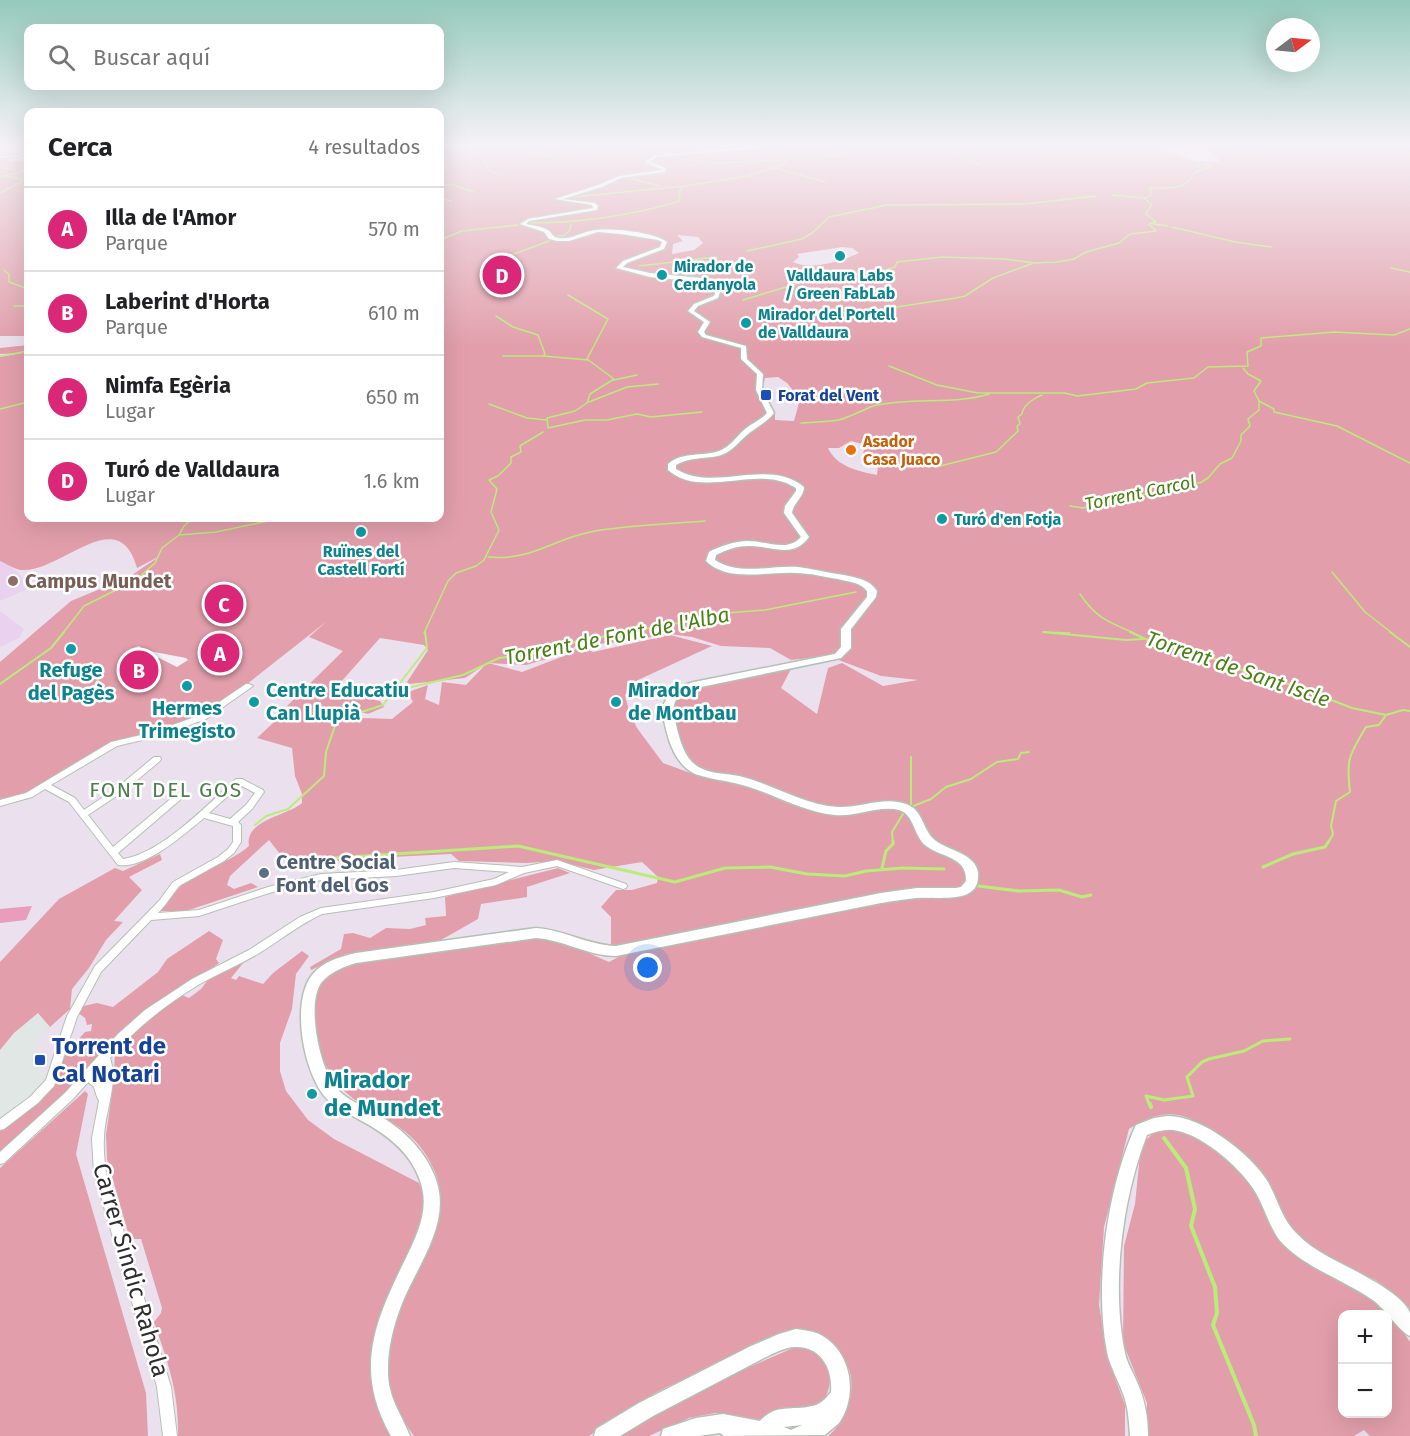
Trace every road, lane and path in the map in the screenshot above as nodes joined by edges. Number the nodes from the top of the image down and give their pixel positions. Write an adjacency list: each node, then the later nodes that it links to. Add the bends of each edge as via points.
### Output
1 (575, 212): 25 (street, via 522,224 546,231 556,240 570,240 596,231 660,238 665,242 662,248 619,268 721,284 715,298 691,311 707,322 701,332 704,336 744,347 744,359 760,374 758,388 771,413 768,418 745,432 730,448 679,460 672,470 692,478 759,477 797,484 800,491 788,513 805,537 801,543 788,547 753,543 729,546 714,553 710,560 713,565 806,571 856,580 872,589 872,595 846,629 846,648 841,654 699,684 678,692 667,709 684,761 699,772 742,780 816,809 843,811 890,805 906,808 914,814 929,843 965,861 972,872 972,883 961,892 881,898 616,951 594,950 561,936 536,933 356,958 322,974 310,992 306,1012 323,1081 343,1103 385,1126 406,1143 422,1165 432,1192 429,1227 392,1306 379,1351 381,1391 391,1422)
2 (249, 686): 4 (street, via 203,717 114,744)
3 (157, 759): 8 (street)
4 (46, 786): 6 (street); 8 (street, via 72,800)
5 (177, 798): 10 (street)
6 (0, 803)
7 (202, 814): 9 (street); 9 (street, via 239,781 260,792); 10 (street, via 152,853 130,863 121,863)
8 (83, 815): 10 (street)
9 (232, 822): 13 (street, via 237,825 233,849 180,882)
10 (113, 852)
11 (522, 870): 12 (street, via 557,863); 13 (street, via 454,865 396,873 329,875 199,913); 14 (street, via 496,882 434,895 321,910 166,1001)
12 (623, 886)
13 (148, 917): 17 (street, via 103,963 86,987 50,1083)
14 (102, 1059): 15 (street); 16 (street, Carrer Síndic Rahola, via 109,1075)
15 (88, 1076): 16 (street, via 99,1084); 18 (street)
16 (103, 1104): 24 (street, Carrer Síndic Rahola, via 98,1138 100,1173 164,1387)
17 (0, 1125)
18 (0, 1159)
19 (1410, 1327): 30 (street, via 1375,1290 1320,1262 1290,1239 1274,1217 1260,1183 1238,1161 1188,1126 1155,1124 1141,1130 1134,1145 1113,1246 1116,1354 1133,1395)
20 (842, 1394): 22 (street, via 835,1414); 23 (street, via 817,1414 778,1419); 26 (street, via 839,1371 826,1350 812,1341 788,1339 649,1407)
21 (723, 1423): 23 (street); 27 (street); 28 (street)
22 (814, 1433): 29 (street)
23 (771, 1434)
24 (170, 1436)
25 (401, 1436)
26 (603, 1436)
27 (670, 1436)
28 (739, 1436)
29 (798, 1436)
30 (1139, 1436)

